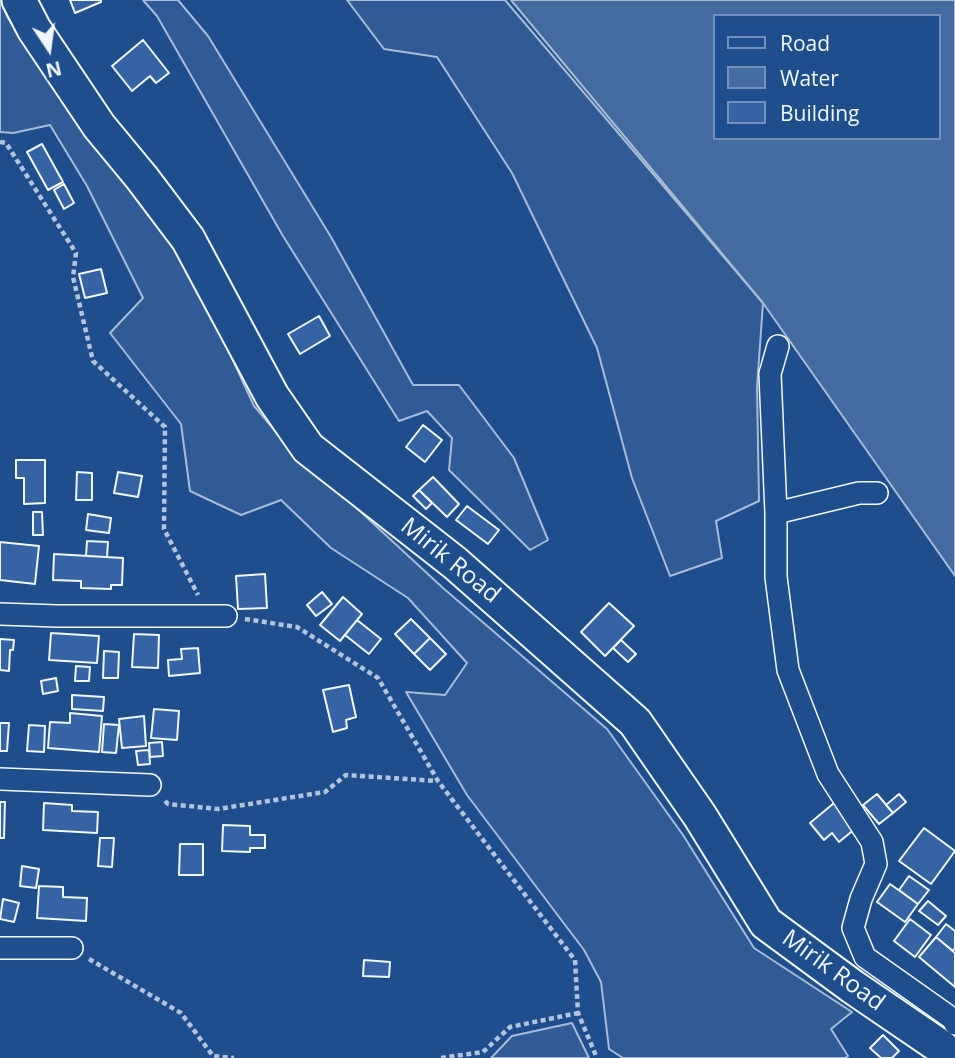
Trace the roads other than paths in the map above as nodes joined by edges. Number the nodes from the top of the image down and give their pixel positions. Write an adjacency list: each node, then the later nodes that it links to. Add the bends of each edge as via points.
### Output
1 (19, 0): 12 (main road, Mirik Road, via 99,126 188,239 272,397 308,449 455,564 635,722 766,923)
2 (778, 346): 4 (street, via 770,374)
3 (877, 493): 4 (street)
4 (776, 513): 11 (street, via 776,576 788,670 828,774 872,842 876,864 853,928 865,957)
5 (0, 614): 6 (street)
6 (226, 616)
7 (0, 779): 8 (street)
8 (150, 785)
9 (0, 948): 10 (street)
10 (72, 948)
11 (955, 1024)
12 (954, 1058)

